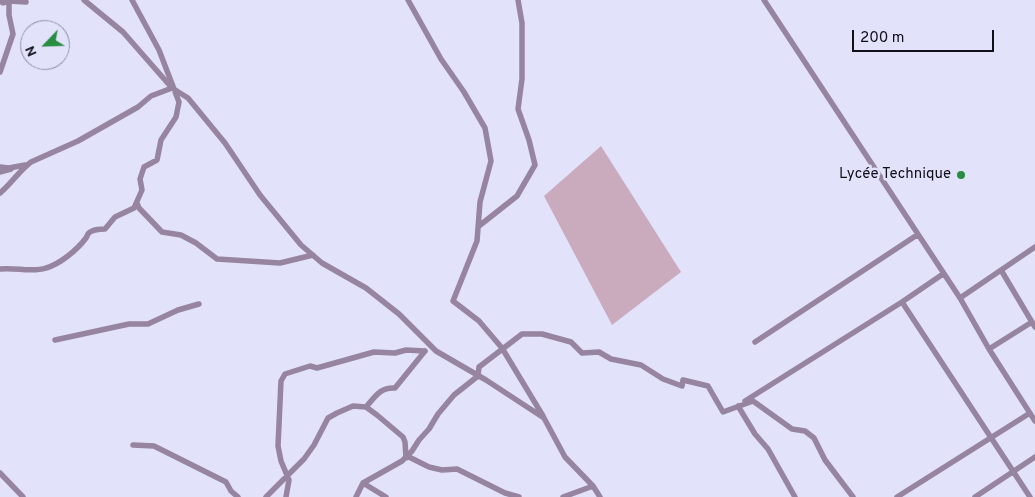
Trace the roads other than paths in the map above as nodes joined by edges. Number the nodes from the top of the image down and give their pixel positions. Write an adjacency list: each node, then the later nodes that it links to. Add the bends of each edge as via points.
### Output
1 (84, 0): 10 (street, via 123,32)
2 (132, 0): 10 (street, via 159,50)
3 (408, 0): 17 (street, via 485,128 490,161 480,202)
4 (518, 0): 17 (street, via 522,24 522,79 518,109 535,165 517,196)
5 (764, 0): 18 (street)
6 (0, 1): 7 (street)
7 (9, 1): 8 (street); 9 (street, via 13,34)
8 (26, 2)
9 (0, 72)
10 (172, 88): 11 (street, via 151,96 138,107 78,141); 16 (street, via 179,102 176,117 162,140 157,160 144,167); 20 (street, via 188,98 225,143 260,195)
11 (28, 164): 13 (street); 15 (street)
12 (0, 166): 13 (street)
13 (18, 166): 14 (street)
14 (0, 172)
15 (0, 193)
16 (137, 203): 20 (street, via 162,232 182,235 217,259 280,263); 21 (street, via 134,208 115,217 105,229 88,233 60,262 31,271)
17 (479, 226): 31 (street, via 477,241 453,301 479,321)
18 (918, 236): 23 (street); 29 (street)
19 (1035, 247): 22 (street)
20 (313, 256): 30 (street, via 366,288 399,314)
21 (0, 269)
22 (1001, 270): 24 (street); 27 (street)
23 (943, 274): 24 (street); 25 (street)
24 (960, 298): 32 (street)
25 (902, 302): 35 (street); 41 (street)
26 (199, 304): 28 (street, via 148,324 130,324)
27 (1034, 324): 32 (street)
28 (55, 340)
29 (755, 342)
30 (430, 345): 33 (street); 34 (street)
31 (502, 348): 34 (street, via 480,367); 35 (street, via 522,334 542,334 571,342 582,354 599,352 611,359 641,365 682,386 683,380 708,386 724,412); 39 (street)
32 (989, 349): 37 (street)
33 (425, 351): 36 (street, via 395,388 380,390); 47 (street, via 374,352 285,374 278,446)
34 (478, 376): 39 (street); 43 (street, via 438,414)
35 (739, 406): 38 (street); 59 (street); 60 (street, via 753,401 792,429 805,431 814,438 825,460)
36 (366, 407): 43 (street, via 402,437); 47 (street, via 354,406 328,418 314,445)
37 (1030, 412): 40 (street); 41 (street)
38 (722, 417)
39 (544, 418): 49 (street, via 565,457)
40 (1035, 421)
41 (991, 438): 45 (street); 61 (street)
42 (133, 445): 51 (street, via 154,446 226,482)
43 (406, 457): 48 (street); 56 (street, via 429,467 457,469 504,493)
44 (1035, 457): 45 (street)
45 (1013, 471): 62 (street); 63 (street)
46 (0, 473): 50 (street)
47 (286, 476): 52 (street); 53 (street, via 289,480)
48 (363, 483): 54 (street); 55 (street)
49 (593, 486): 57 (street); 58 (street)
50 (23, 497)
51 (238, 497)
52 (266, 497)
53 (286, 497)
54 (356, 497)
55 (386, 497)
56 (519, 497)
57 (563, 497)
58 (600, 497)
59 (795, 497)
60 (853, 497)
61 (896, 497)
62 (974, 497)
63 (1030, 497)

